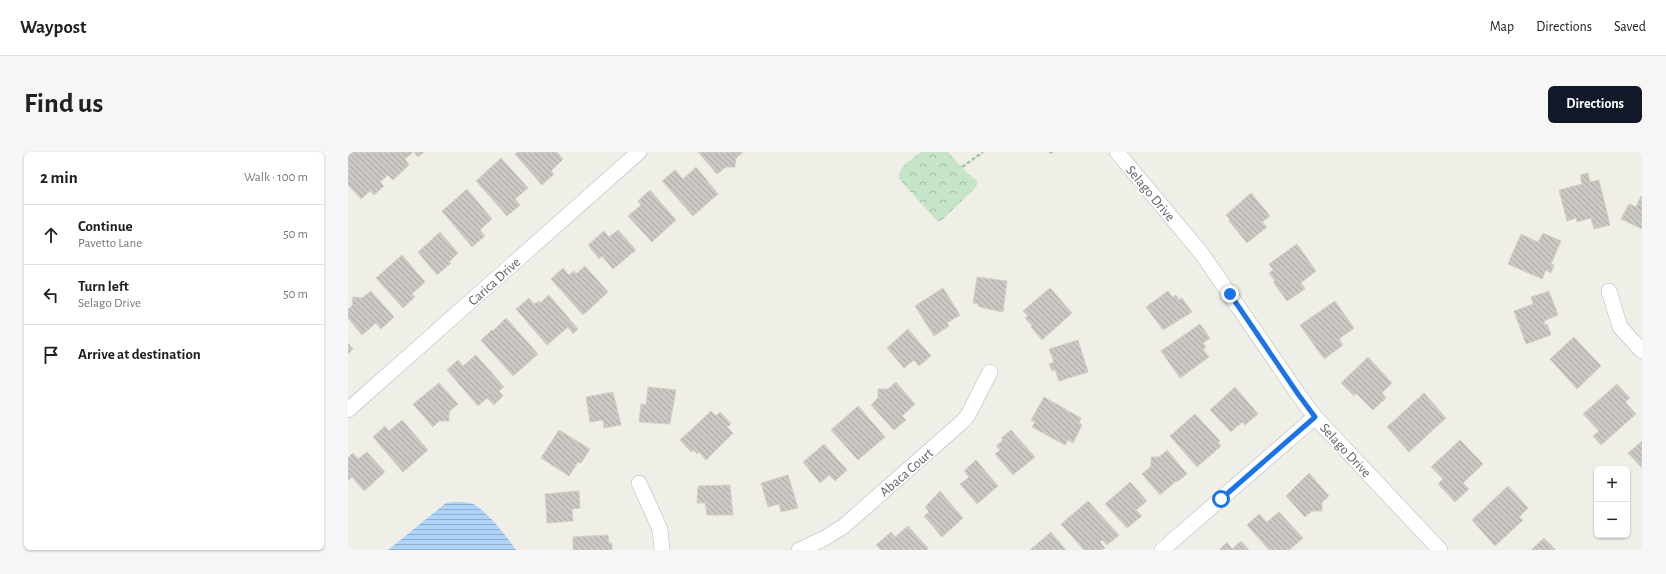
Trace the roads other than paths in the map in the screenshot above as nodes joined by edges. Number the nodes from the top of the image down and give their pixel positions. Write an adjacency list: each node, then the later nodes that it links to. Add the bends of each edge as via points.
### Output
1 (639, 152): 6 (street, Carica Drive)
2 (1117, 152): 7 (street, Selago Drive, via 1202,254)
3 (1609, 291): 4 (street, via 1620,327)
4 (1642, 351)
5 (990, 372): 10 (street, Abaca Court, via 968,415 951,433 844,526)
6 (348, 410)
7 (1315, 417): 11 (street); 12 (street, Selago Drive)
8 (639, 483): 9 (street, via 660,530)
9 (662, 550)
10 (798, 550)
11 (1162, 550)
12 (1440, 550)

